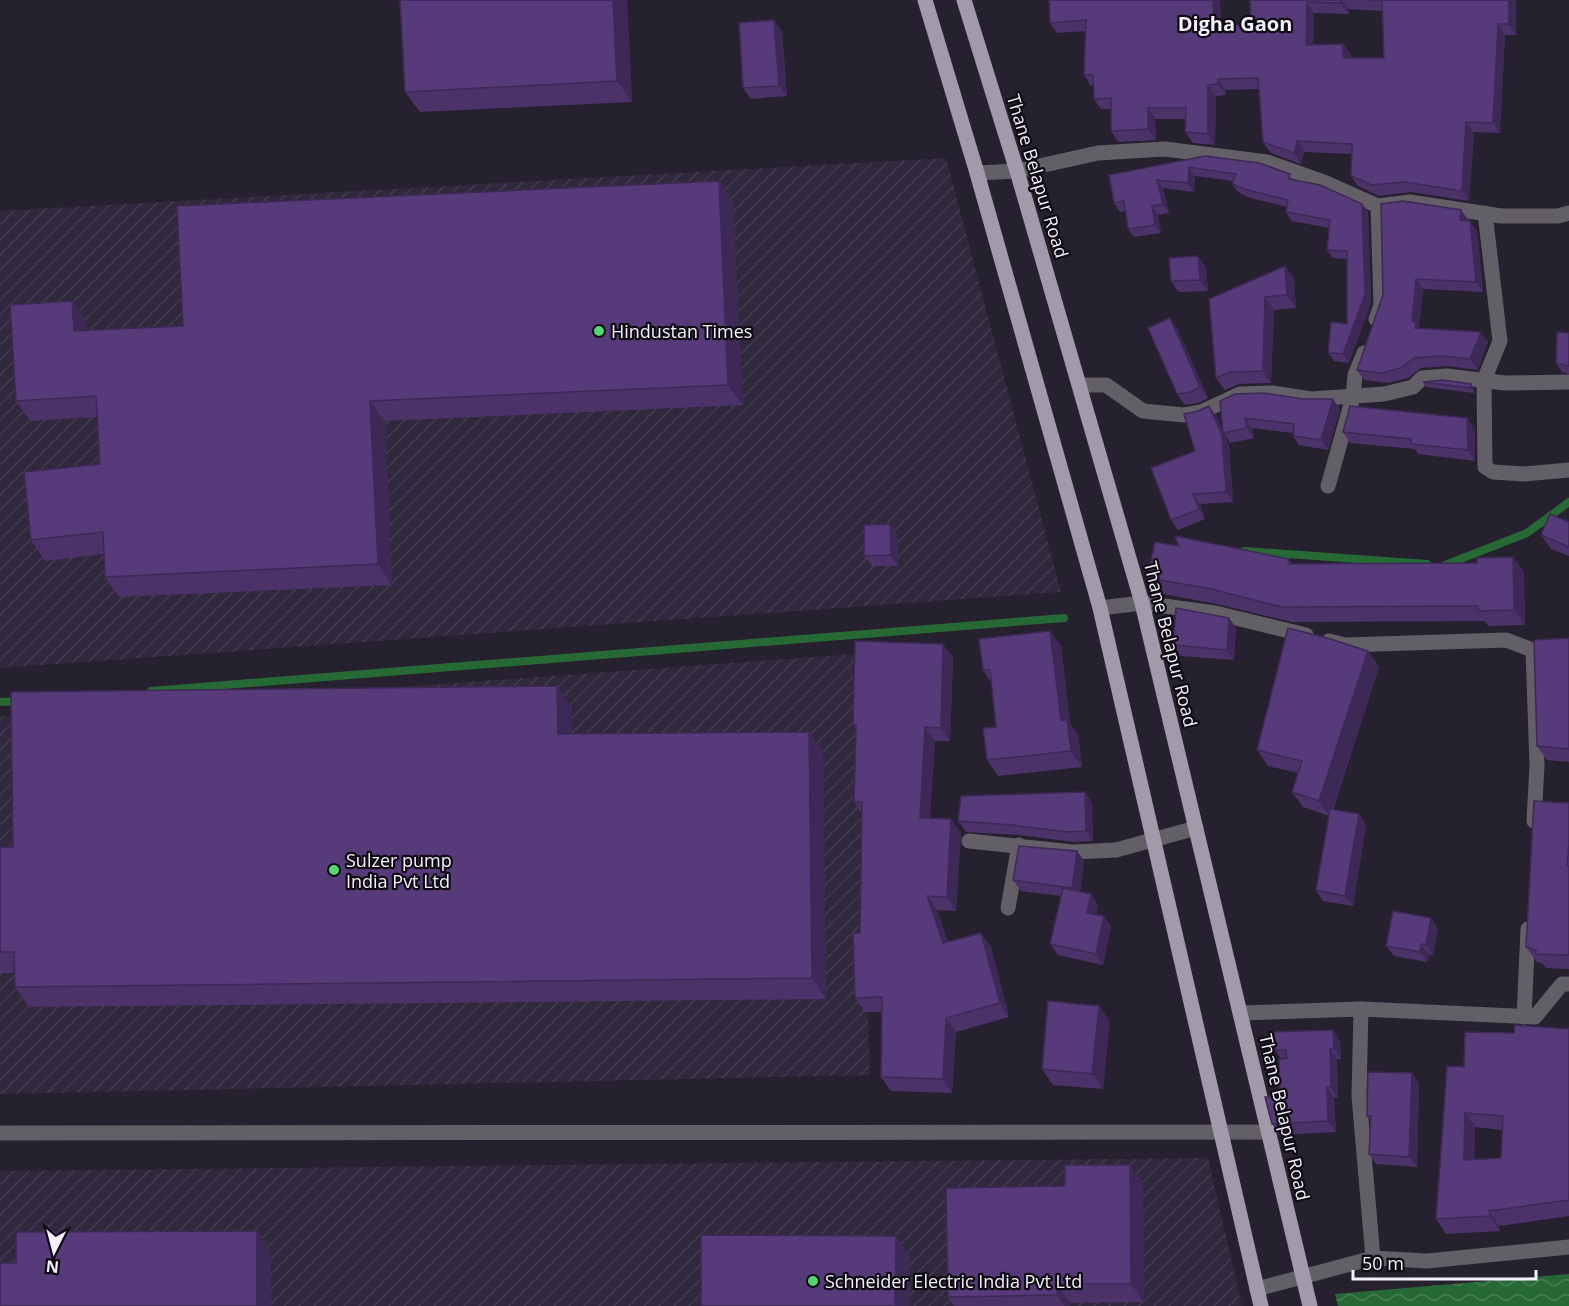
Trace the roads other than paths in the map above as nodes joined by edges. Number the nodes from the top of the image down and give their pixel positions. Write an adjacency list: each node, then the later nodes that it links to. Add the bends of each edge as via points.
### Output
1 (925, 0): 4 (main road)
2 (964, 0): 3 (main road, Thane Belapur Road)
3 (1017, 171): 4 (street); 5 (street, via 1098,153 1165,149 1267,162); 10 (main road, Thane Belapur Road)
4 (977, 173): 15 (main road)
5 (1378, 206): 6 (street, via 1410,202); 11 (street, via 1381,305 1355,375)
6 (1485, 213): 7 (street); 8 (street, via 1500,341)
7 (1569, 213)
8 (1484, 380): 9 (street); 11 (street, via 1422,378 1413,387); 12 (street, via 1485,467 1492,472 1524,474)
9 (1569, 382)
10 (1079, 385): 11 (street, via 1106,385 1143,411 1184,415 1201,412 1240,394 1272,393 1311,399); 14 (main road, Thane Belapur Road)
11 (1353, 397): 13 (street)
12 (1569, 470)
13 (1328, 486)
14 (1142, 603): 15 (street); 16 (main road, Thane Belapur Road); 17 (street, via 1215,613 1345,645 1506,640 1533,650 1537,765)
15 (1100, 608): 18 (main road)
16 (1196, 828): 18 (street); 25 (main road, Thane Belapur Road)
17 (1533, 835)
18 (1154, 840): 20 (street, via 1116,850 1084,852); 27 (main road)
19 (969, 841): 20 (street)
20 (1019, 845): 21 (street)
21 (1008, 908)
22 (1529, 915): 26 (street)
23 (1569, 984): 26 (street, via 1562,984 1535,1017)
24 (1361, 1010): 25 (street); 26 (street); 31 (street, via 1359,1096)
25 (1240, 1013): 28 (main road, Thane Belapur Road)
26 (1524, 1017)
27 (1221, 1132): 28 (street); 29 (street); 33 (main road)
28 (1269, 1132): 32 (main road, Thane Belapur Road)
29 (0, 1134)
30 (1569, 1247): 31 (street, via 1427,1261)
31 (1373, 1258): 32 (street)
32 (1303, 1278): 33 (street); 35 (main road, Thane Belapur Road)
33 (1257, 1289): 34 (main road)
34 (1261, 1306)
35 (1310, 1306)

